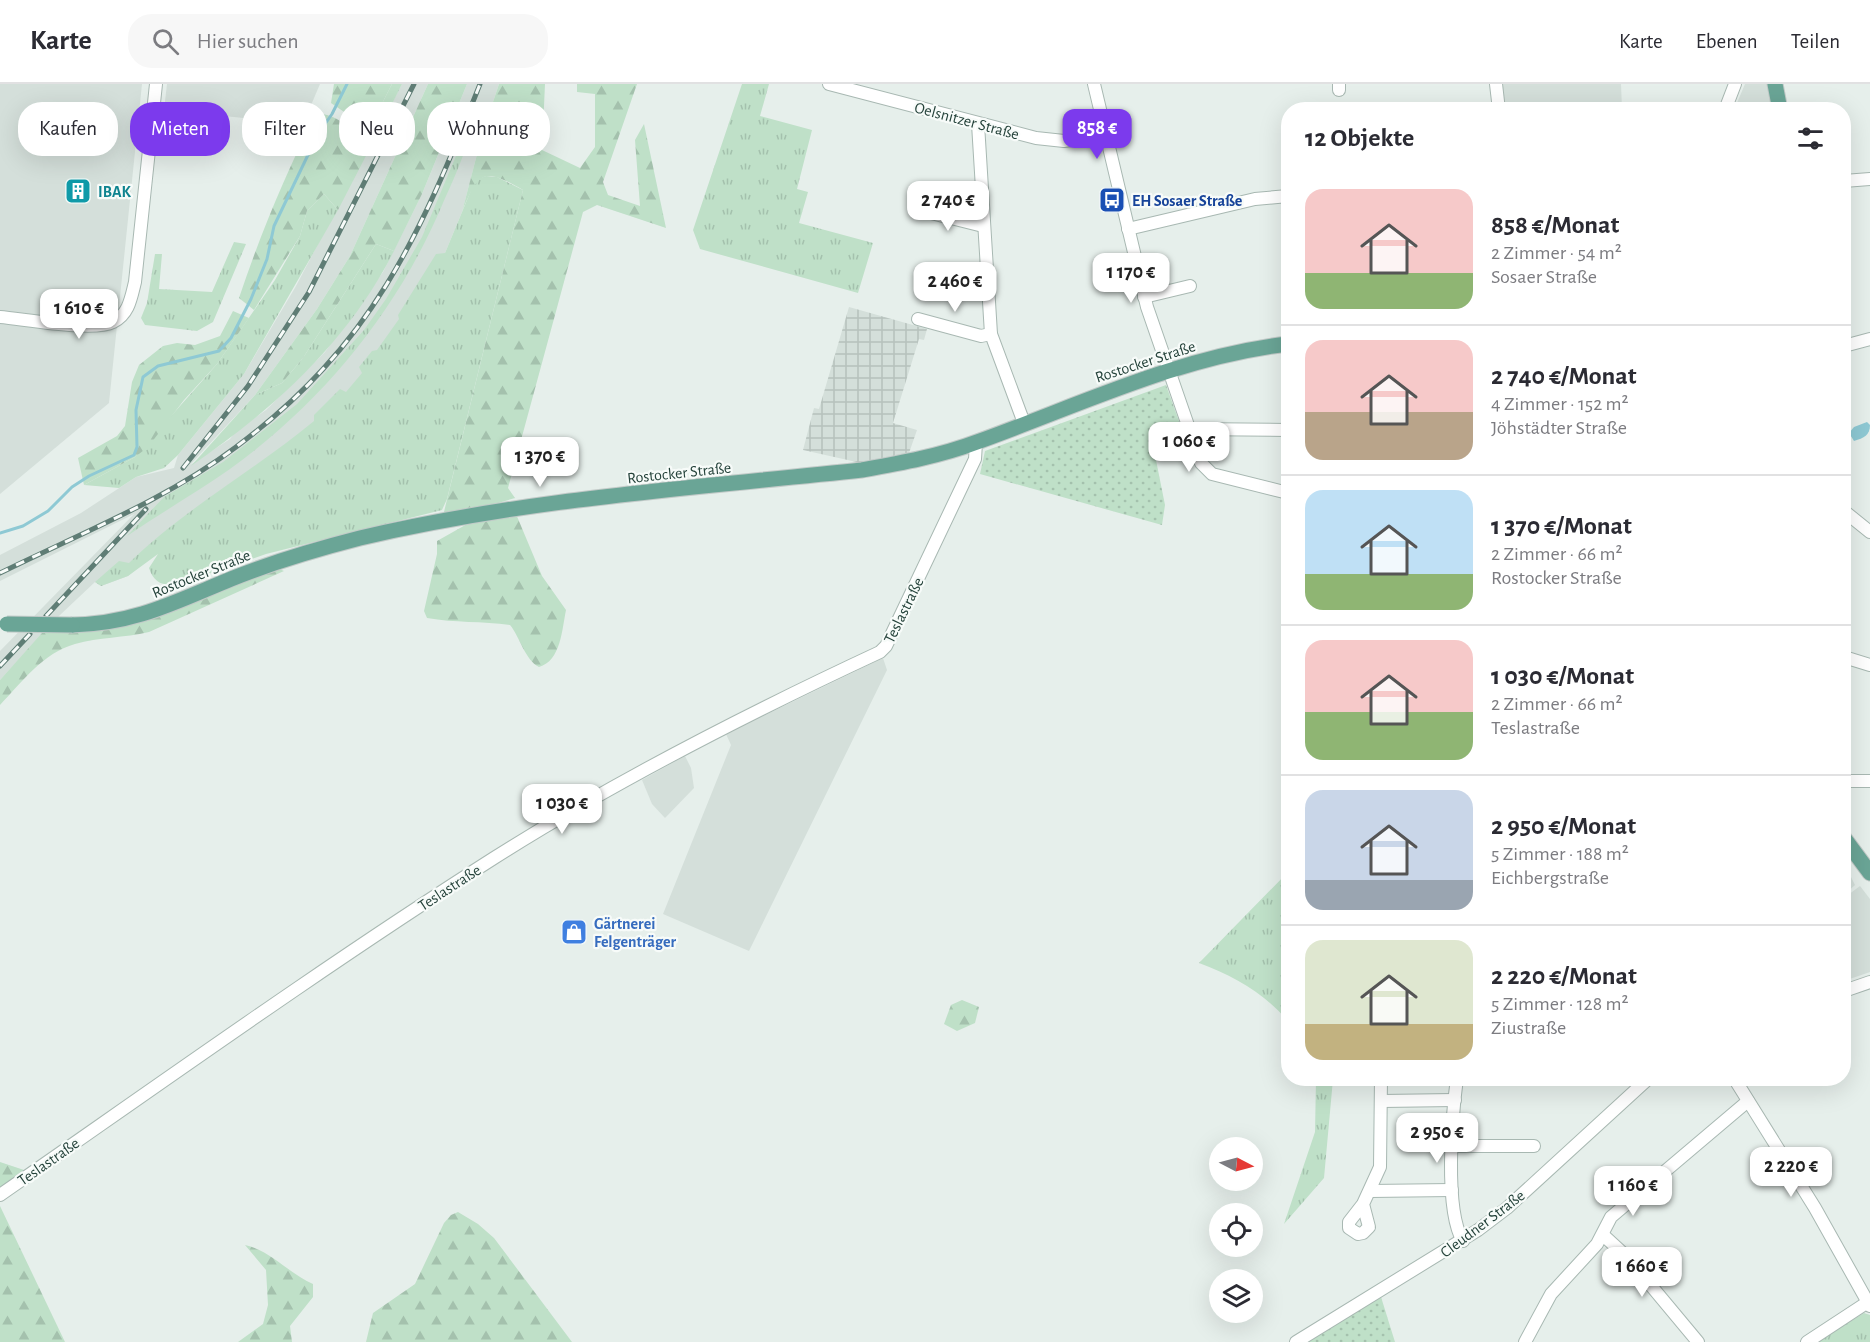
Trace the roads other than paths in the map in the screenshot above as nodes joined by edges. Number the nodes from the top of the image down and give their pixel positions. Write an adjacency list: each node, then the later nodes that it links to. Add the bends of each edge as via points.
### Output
1 (156, 84): 20 (street, via 131,300 118,318 96,327)
2 (829, 84): 10 (street, Oelsnitzer Straße)
3 (1094, 84): 11 (street)
4 (1496, 84): 7 (street)
5 (1735, 84): 8 (street)
6 (1775, 84): 9 (main road)
7 (1498, 102)
8 (1728, 102)
9 (1778, 102)
10 (978, 124): 11 (street, Oelsnitzer Straße, via 1052,140); 16 (street)
11 (1106, 135): 17 (street)
12 (1870, 179): 13 (street)
13 (1851, 181)
14 (1281, 197): 17 (street, via 1255,199)
15 (919, 210): 16 (street)
16 (983, 226): 22 (street)
17 (1128, 229): 19 (street)
18 (1190, 286): 19 (street)
19 (1144, 297): 26 (street)
20 (0, 317)
21 (918, 319): 22 (street, via 981,336)
22 (991, 334): 27 (street)
23 (1870, 339): 24 (street)
24 (1851, 344)
25 (1281, 345): 26 (main road, Rostocker Straße)
26 (1168, 370): 27 (main road, Rostocker Straße); 28 (street)
27 (1024, 423): 30 (main road, Rostocker Straße)
28 (1189, 429): 29 (street); 31 (street, via 1205,470)
29 (1281, 429)
30 (976, 443): 34 (main road, Rostocker Straße, bridge, via 862,470 538,505 442,520 345,542 273,564 145,615 72,625); 54 (street, Teslastraße, via 975,459 880,652 670,757 495,857 307,981)
31 (1281, 491)
32 (1851, 517): 33 (street)
33 (1870, 532)
34 (3, 624)
35 (1851, 659): 36 (street)
36 (1870, 665)
37 (1851, 781): 38 (street)
38 (1870, 781)
39 (1851, 847): 40 (main road)
40 (1870, 873)
41 (1870, 982): 42 (street)
42 (1851, 989)
43 (1382, 1086): 48 (street)
44 (1456, 1086): 47 (street)
45 (1640, 1086): 57 (street, Cleudner Straße, via 1507,1208)
46 (1739, 1086): 49 (street)
47 (1455, 1100): 48 (street); 50 (street)
48 (1381, 1101): 53 (street, via 1380,1167)
49 (1748, 1101): 56 (street, via 1611,1217); 58 (street)
50 (1452, 1146): 51 (street); 52 (street)
51 (1534, 1146)
52 (1452, 1190): 53 (street); 57 (street, via 1455,1223)
53 (1370, 1191): 55 (street)
54 (0, 1195)
55 (1363, 1204)
56 (1603, 1235): 60 (street, via 1551,1294); 61 (street, via 1628,1258)
57 (1463, 1241): 59 (street, Cleudner Straße)
58 (1869, 1304): 62 (street)
59 (1296, 1342)
60 (1525, 1342)
61 (1698, 1342)
62 (1807, 1342)

